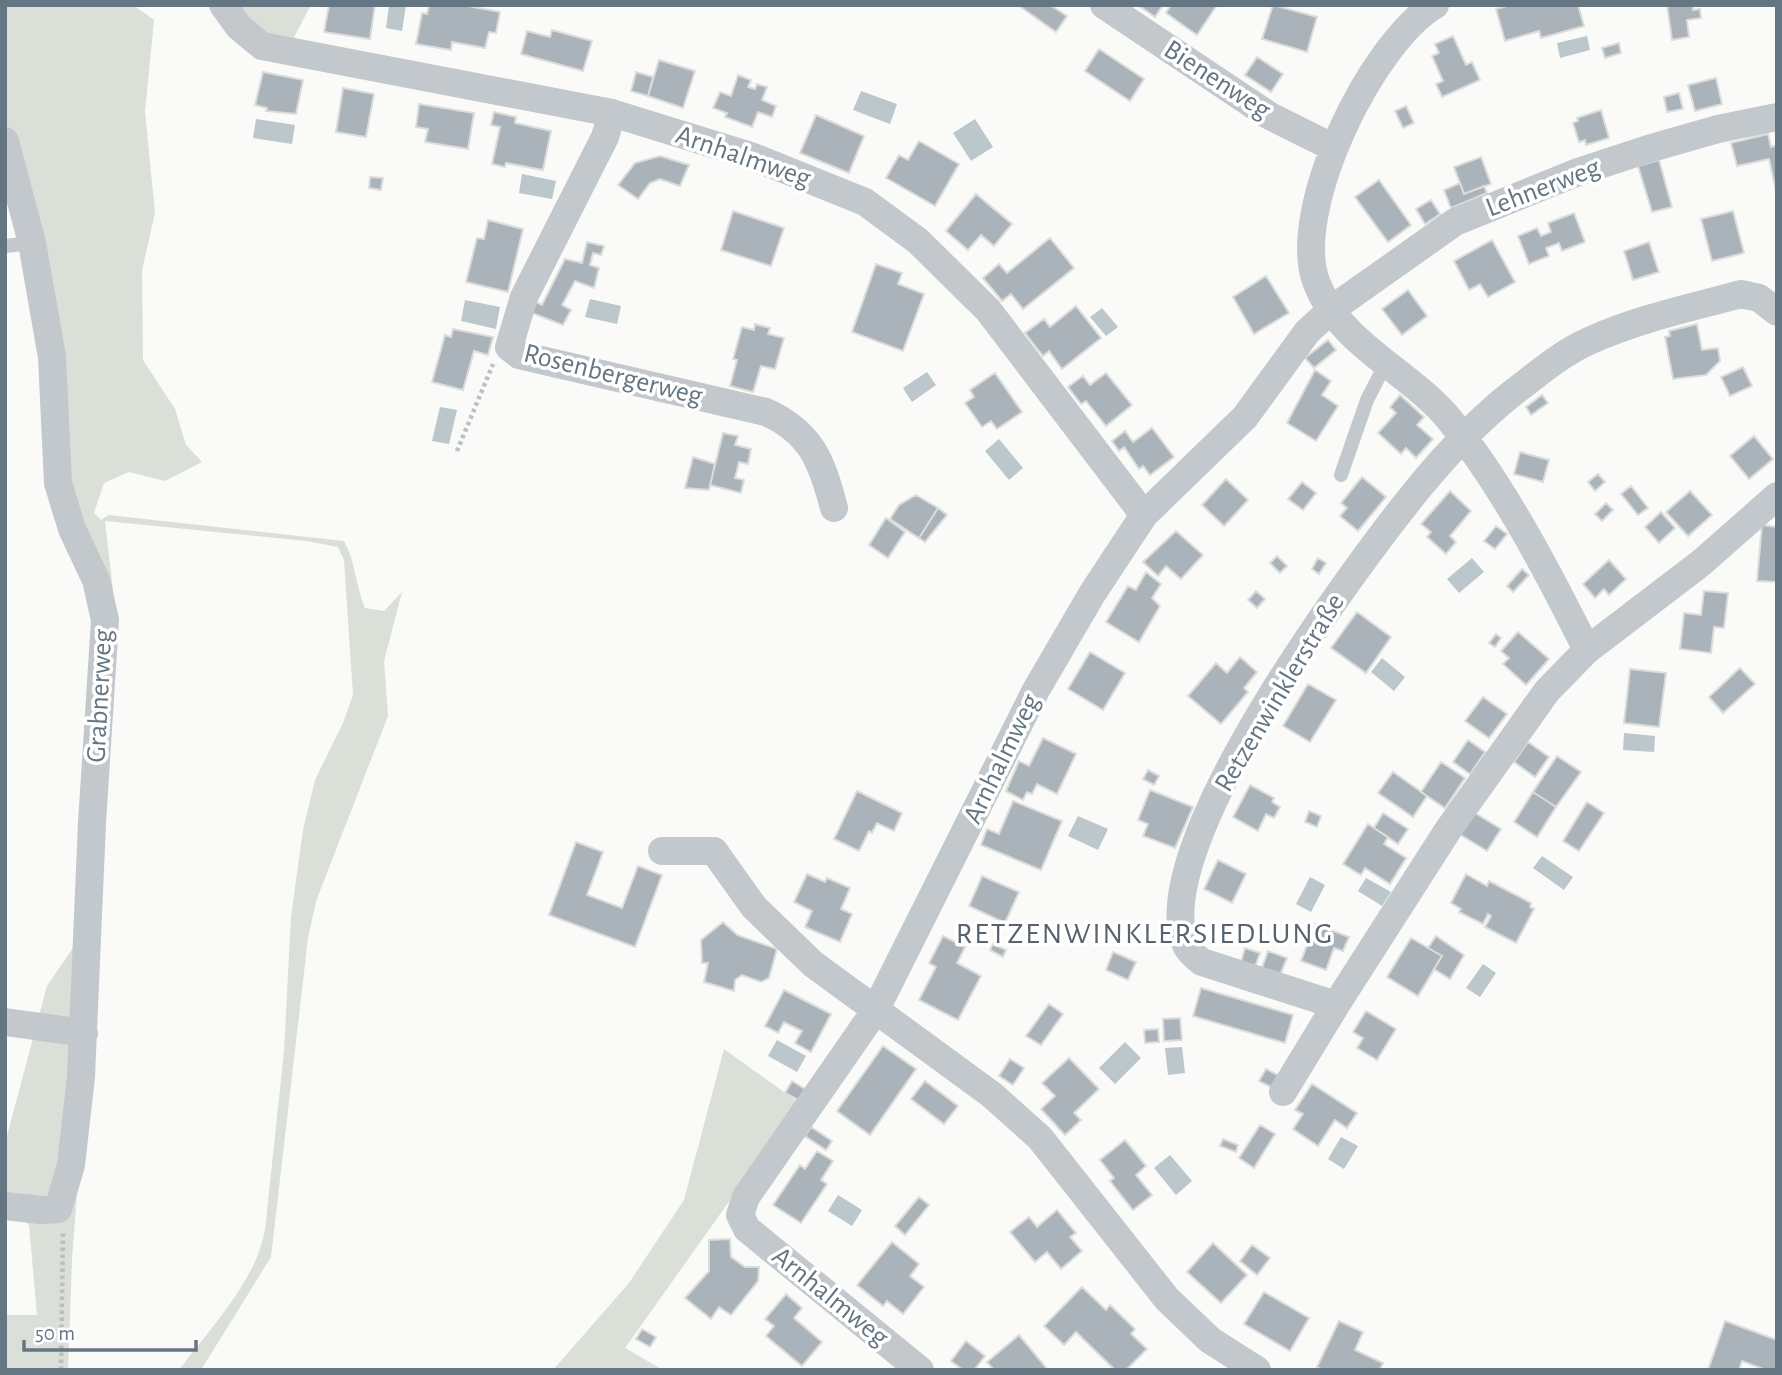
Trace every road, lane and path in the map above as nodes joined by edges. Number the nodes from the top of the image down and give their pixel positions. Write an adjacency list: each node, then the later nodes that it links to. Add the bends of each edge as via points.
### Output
1 (223, 5): 4 (street, Arnhalmweg, via 239,27 262,46)
2 (1104, 5): 7 (street, Bienenweg, via 1269,116)
3 (1435, 5): 7 (street, via 1405,29 1387,53)
4 (612, 113): 11 (street, Rosenbergerweg, via 605,137 524,297); 18 (street, Arnhalmweg, via 751,156 865,202 918,241 988,310)
5 (1777, 117): 9 (street, Lehnerweg, via 1648,149 1496,204 1455,222)
6 (5, 141): 8 (street, Grabnerweg)
7 (1334, 148): 9 (street, via 1315,201 1311,230 1317,284)
8 (19, 245): 24 (street, Grabnerweg, via 52,356 58,483 68,519 96,580 105,620)
9 (1332, 310): 12 (street, via 1352,335); 18 (street, Arnhalmweg, via 1307,332 1245,417)
10 (1777, 312): 13 (street, Retzenwinklerstraße, via 1759,298 1741,293 1586,342 1522,386)
11 (509, 347): 14 (path, via 494,362); 17 (street, Rosenbergerweg, via 519,355 766,412 800,434 822,465)
12 (1387, 363): 13 (street, via 1432,401); 15 (lane, via 1367,400)
13 (1464, 438): 19 (street, via 1532,545); 21 (street, Retzenwinklerstraße, via 1352,573 1250,731 1190,860 1180,902 1188,949 1202,962)
14 (457, 451)
15 (1341, 475)
16 (1777, 496): 19 (street, via 1701,564)
17 (834, 508)
18 (1144, 515): 22 (street, Arnhalmweg, via 1036,690)
19 (1587, 650): 21 (street, via 1547,691 1489,769)
20 (662, 851): 22 (street, via 714,851 754,907 813,964)
21 (1336, 1005): 25 (street)
22 (875, 1011): 29 (street, Arnhalmweg, via 746,1197 740,1215 747,1229); 30 (street, via 992,1095 1041,1138 1167,1299 1210,1340)
23 (5, 1022): 24 (street)
24 (84, 1033): 27 (street, Grabnerweg, via 71,1166)
25 (1283, 1092)
26 (5, 1206): 27 (street)
27 (58, 1209): 28 (path, via 64,1236)
28 (61, 1370)
29 (920, 1370)
30 (1257, 1370)

